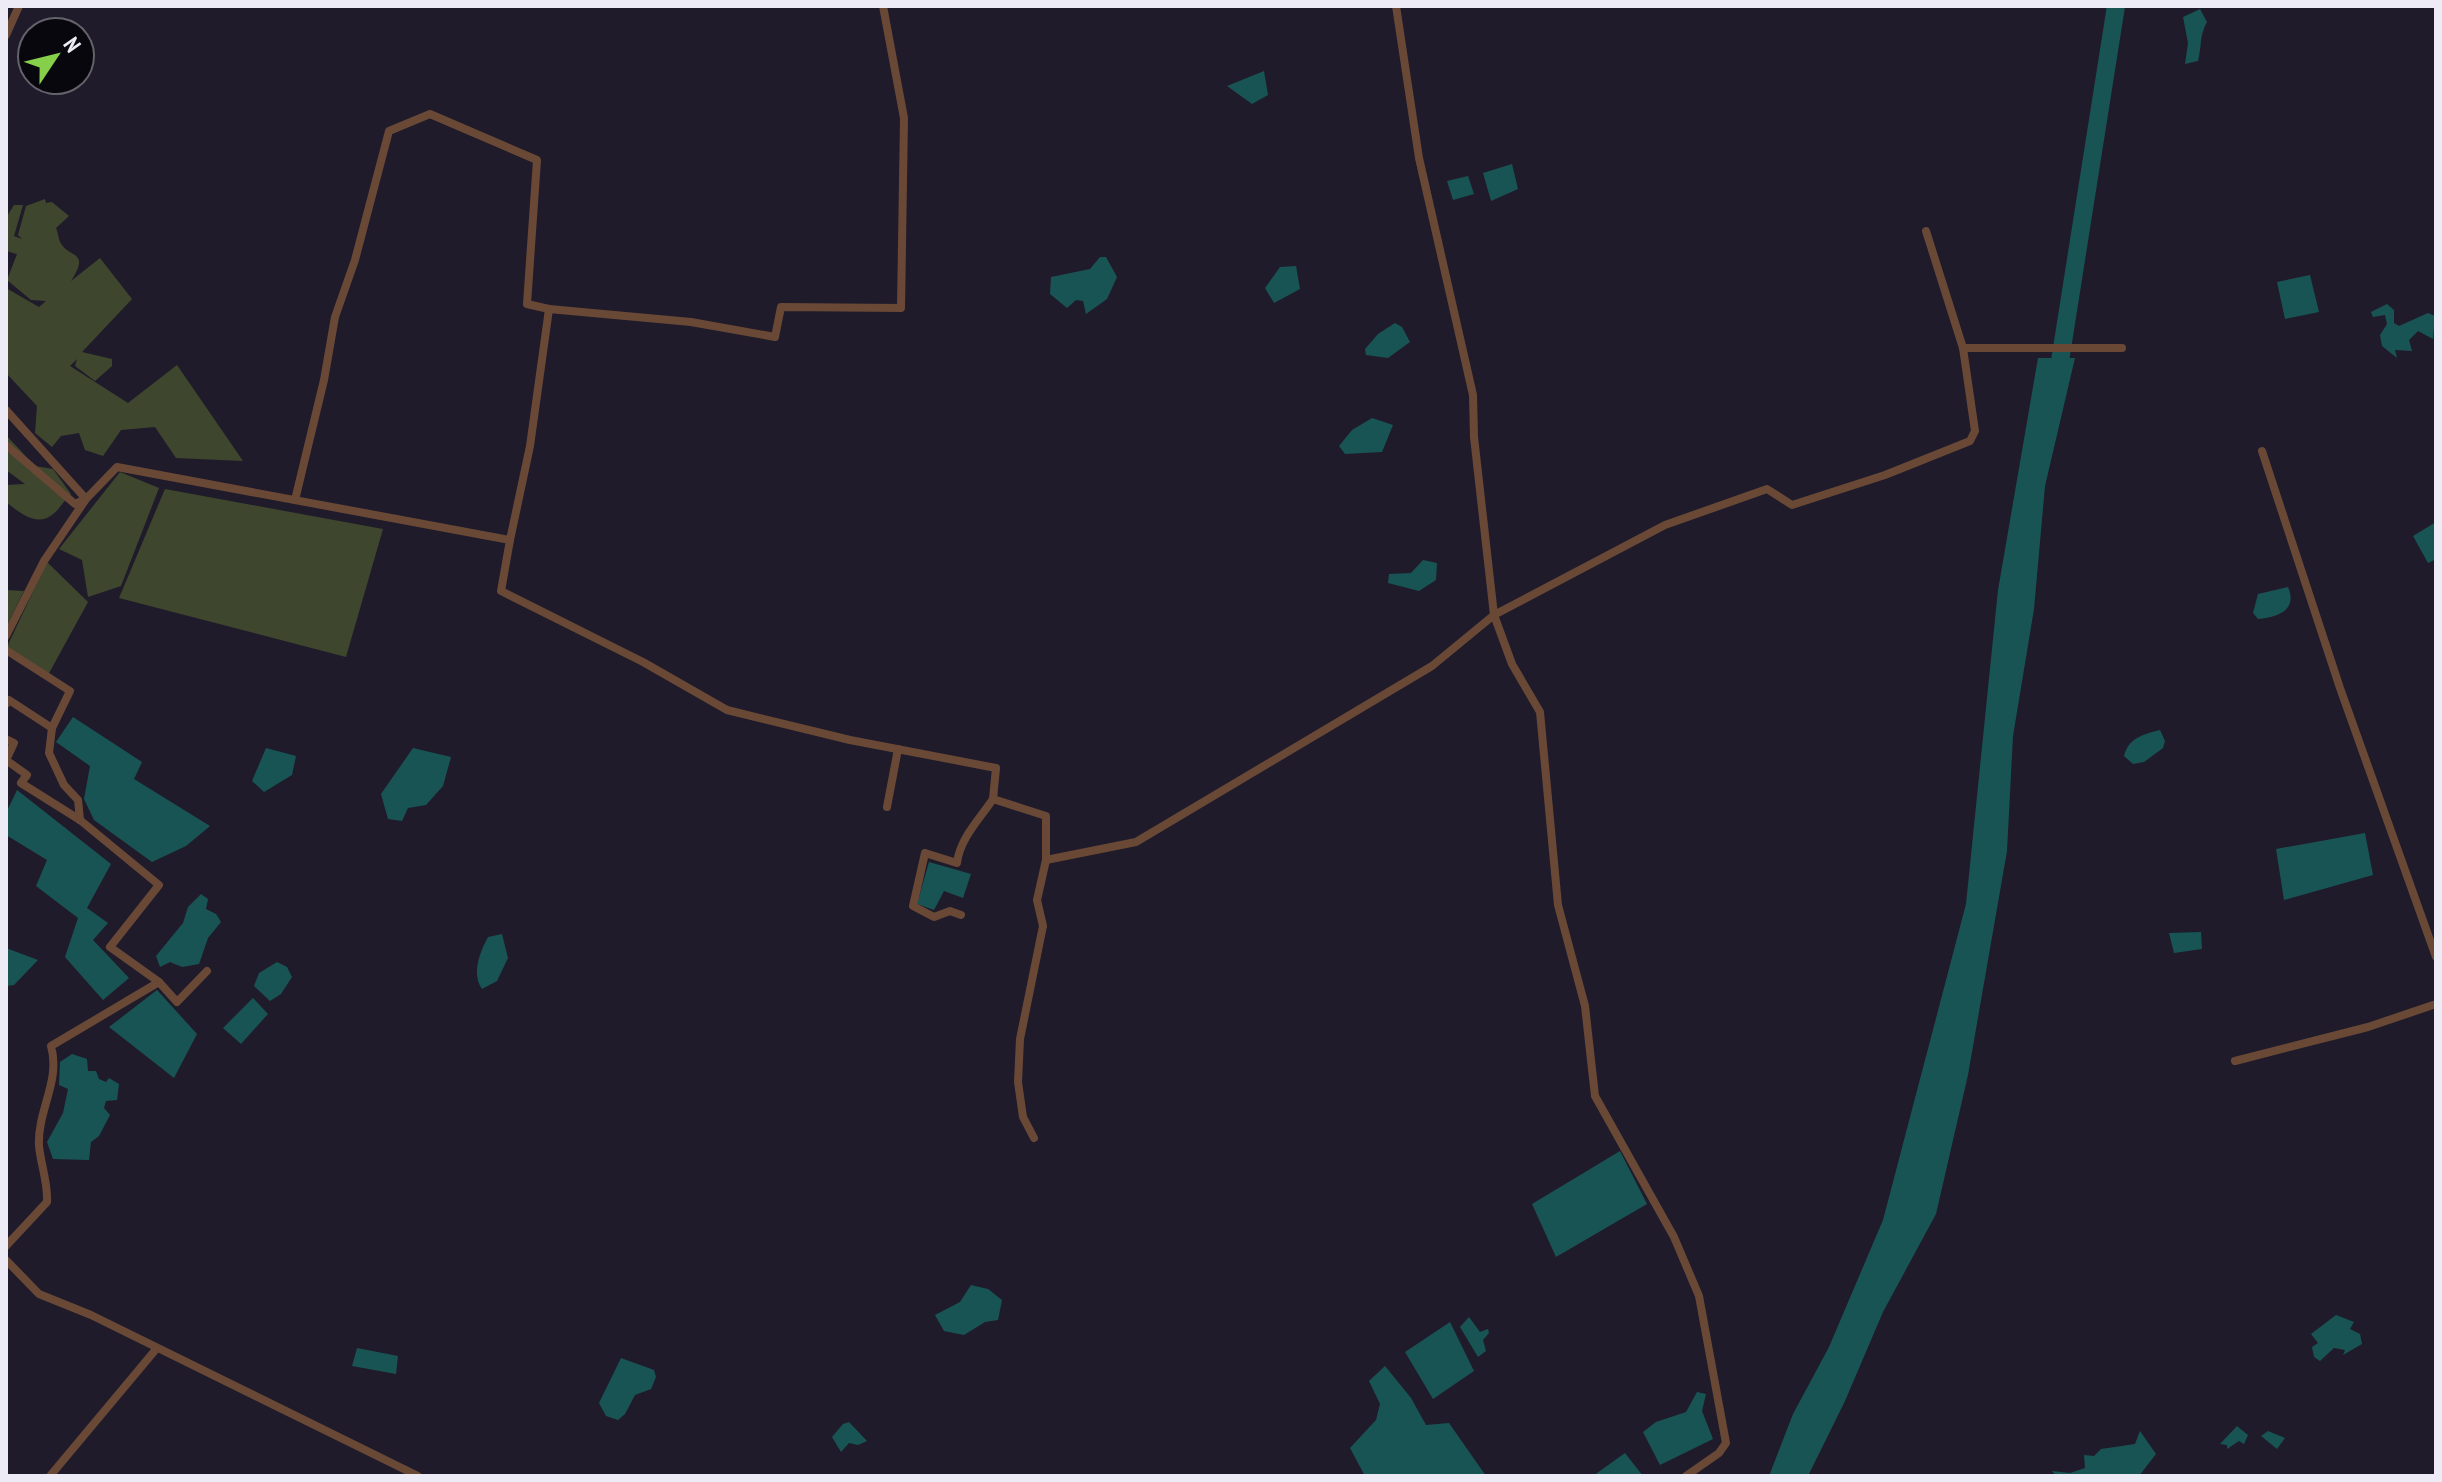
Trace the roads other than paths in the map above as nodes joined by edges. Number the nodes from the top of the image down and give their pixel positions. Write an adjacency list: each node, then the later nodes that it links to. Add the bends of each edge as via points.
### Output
1 (19, 6): 4 (street)
2 (883, 6): 6 (street, via 904,118 901,308 781,307 775,337 691,322)
3 (1396, 6): 15 (street, via 1419,158 1473,395)
4 (6, 35)
5 (1926, 231): 7 (street)
6 (549, 309): 13 (street, via 527,304 537,160 430,114 389,131 335,317); 14 (street, via 530,446)
7 (1963, 348): 8 (street); 15 (street, via 1975,431 1960,448 1792,505 1767,489 1665,525)
8 (2122, 348)
9 (6, 410): 12 (street)
10 (6, 445): 12 (street, via 75,504)
11 (2262, 451): 27 (street)
12 (86, 499): 13 (street, via 117,467); 16 (street, via 44,561)
13 (295, 500): 14 (street)
14 (510, 540): 21 (street, via 501,591 727,710)
15 (1494, 615): 25 (street, via 1432,666 1136,842); 38 (street, via 1512,664 1540,712 1558,905 1585,1006 1595,1096 1667,1223 1699,1296 1726,1443)
16 (6, 636)
17 (6, 650): 19 (street, via 70,691)
18 (6, 704): 19 (street, via 9,700)
19 (52, 728): 24 (street, via 49,753 64,785 78,800)
20 (6, 739): 24 (street, via 14,743 6,760 27,775 21,783)
21 (898, 749): 22 (street, via 996,768); 23 (street)
22 (993, 799): 25 (street, via 1046,816); 26 (street, via 959,844 957,863 925,853 913,906 934,917 950,911)
23 (887, 807)
24 (80, 820): 29 (street, via 159,885 110,947)
25 (1046, 860): 32 (street, via 1037,900 1043,926 1020,1039 1023,1117)
26 (961, 915)
27 (2436, 957)
28 (207, 971): 29 (street, via 177,1002)
29 (159, 982): 33 (street, via 51,1046 56,1064 39,1145 48,1180 47,1202)
30 (2436, 1004): 31 (street)
31 (2235, 1061)
32 (1034, 1138)
33 (6, 1246)
34 (6, 1260): 35 (street, via 39,1294)
35 (157, 1348): 36 (street); 37 (street)
36 (50, 1476)
37 (418, 1476)
38 (1686, 1476)

